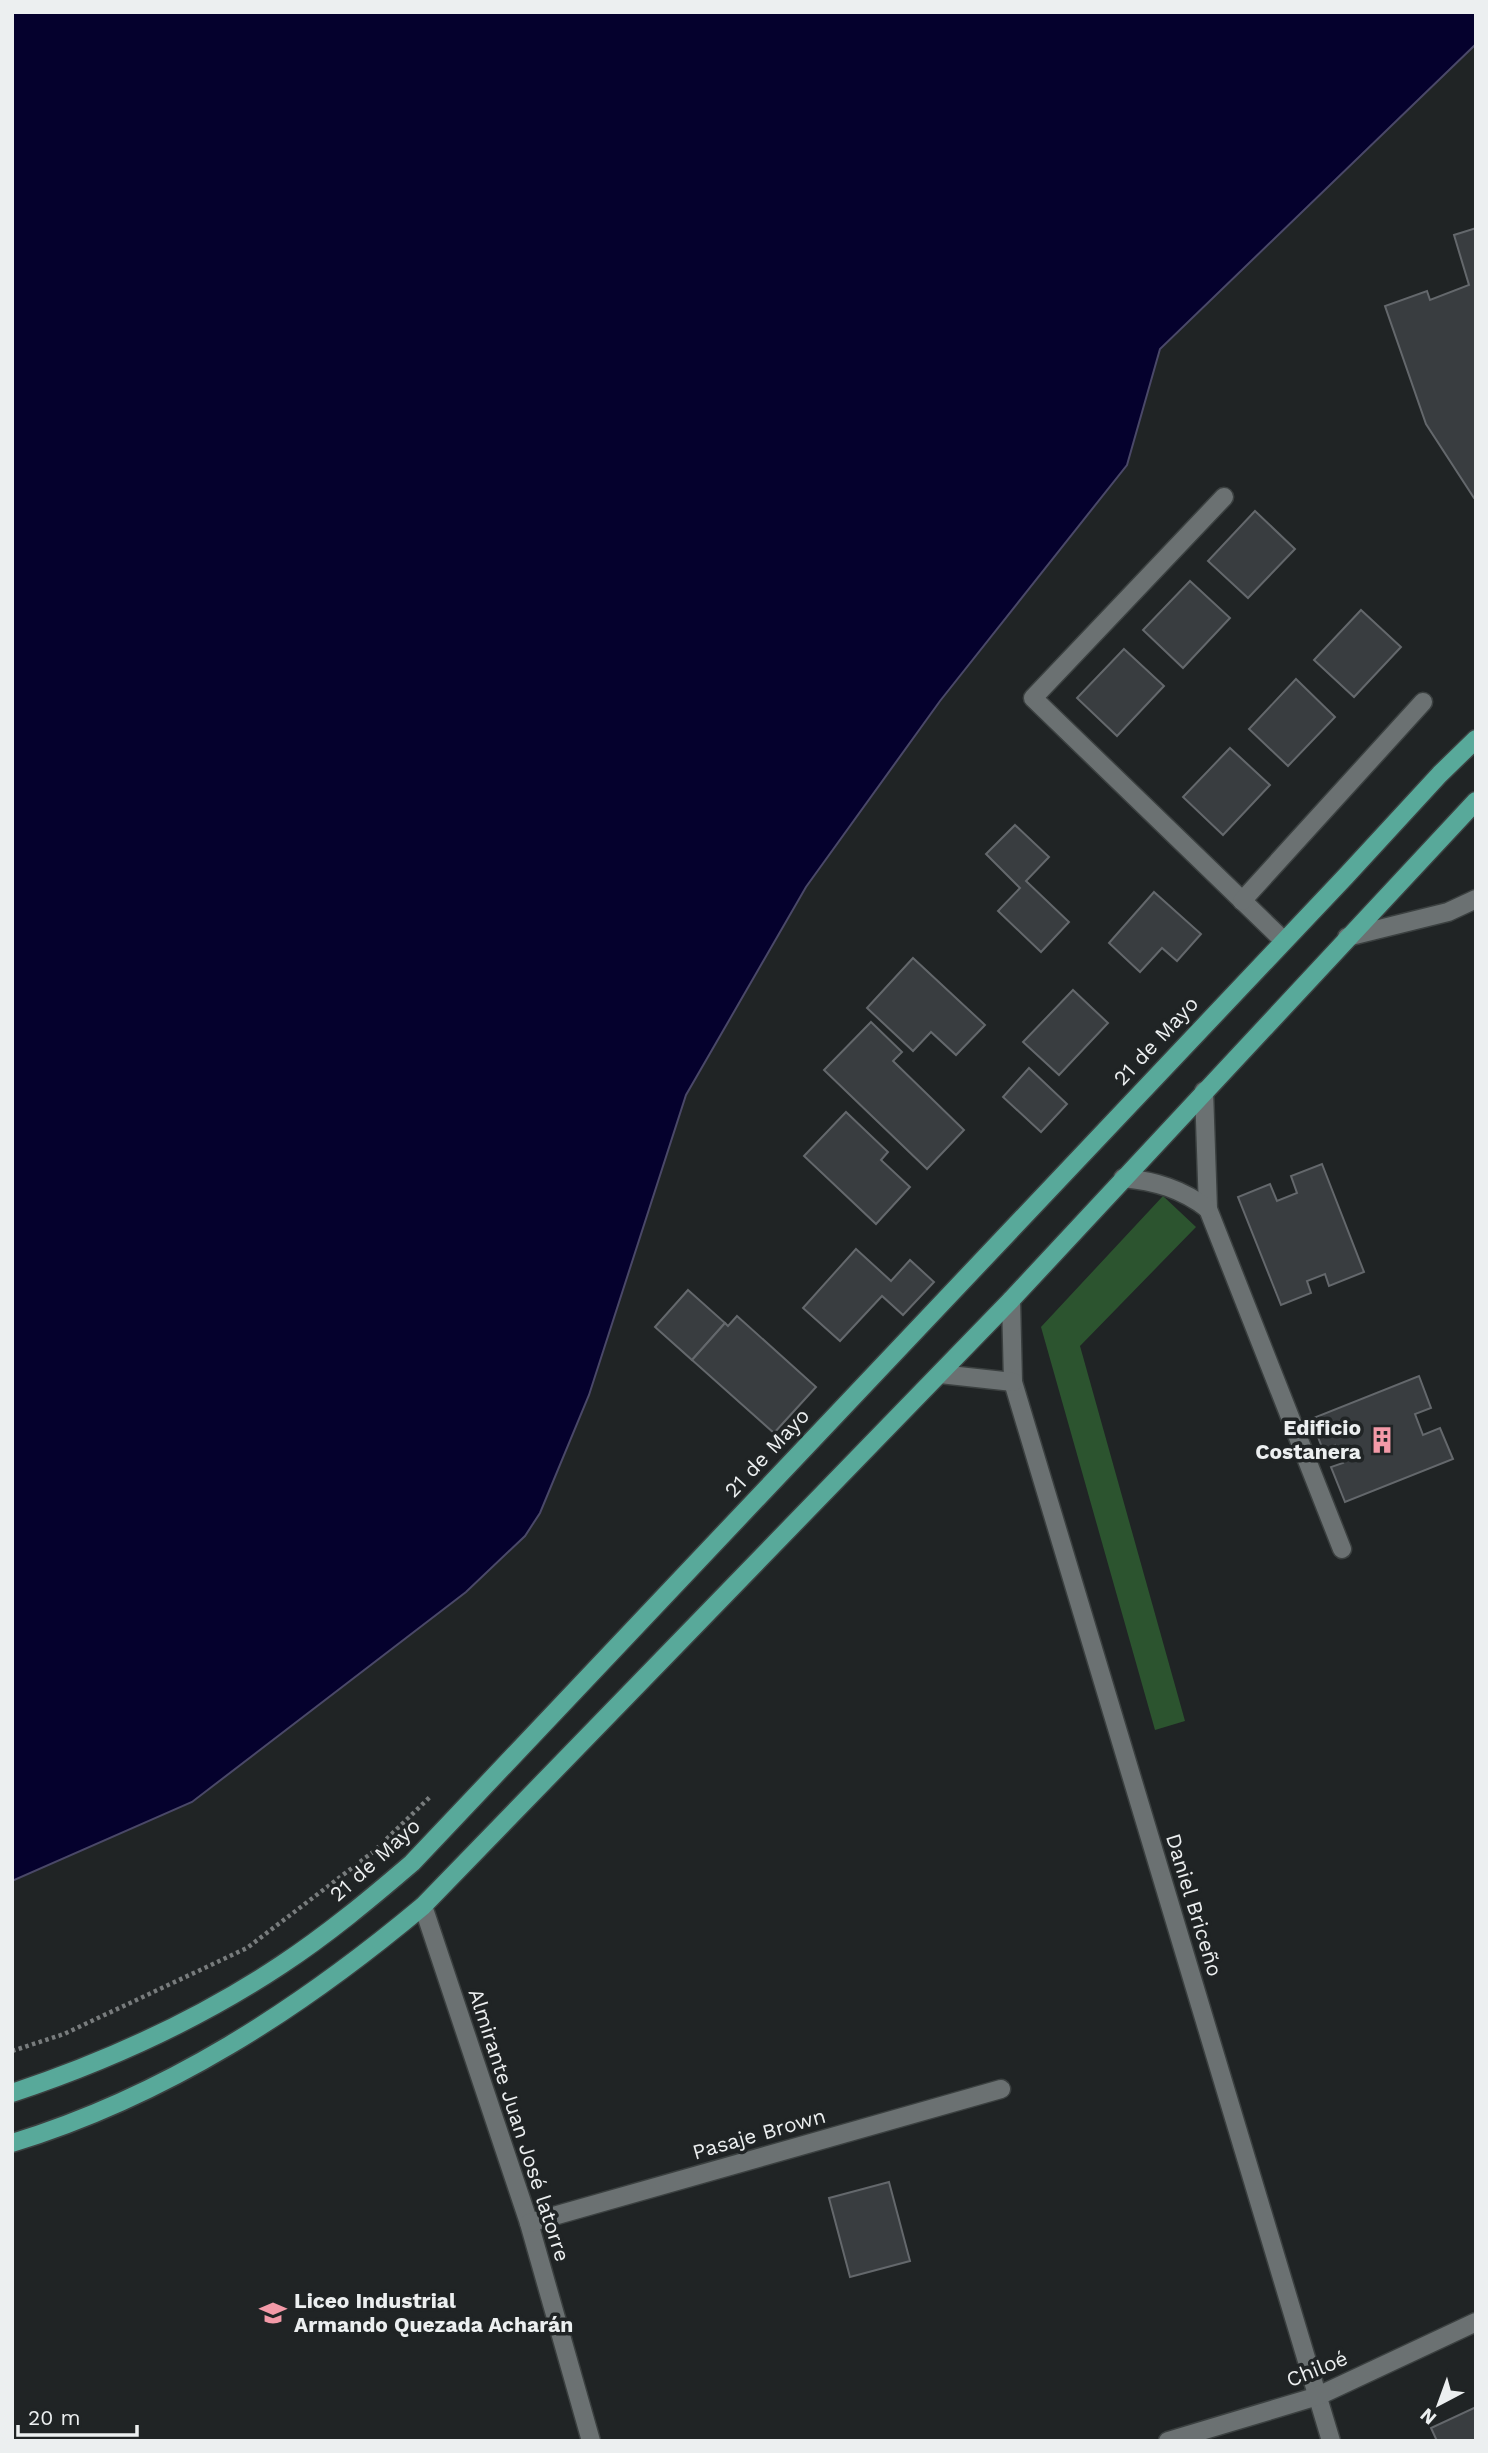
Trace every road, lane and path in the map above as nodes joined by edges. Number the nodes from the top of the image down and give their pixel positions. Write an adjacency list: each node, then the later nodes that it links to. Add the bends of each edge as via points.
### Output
1 (1224, 498): 6 (street, via 1033,698)
2 (1423, 702): 6 (street)
3 (1476, 739): 8 (main road, 21 de Mayo)
4 (1476, 801): 7 (main road)
5 (1476, 899): 7 (street, via 1448,912)
6 (1242, 901): 8 (street)
7 (1347, 937): 9 (main road)
8 (1283, 940): 20 (main road, 21 de Mayo, via 412,1863 349,1916 213,2007 140,2045)
9 (1204, 1091): 10 (main road); 11 (street)
10 (1123, 1178): 11 (street, via 1183,1192); 12 (main road)
11 (1208, 1209): 15 (street)
12 (1011, 1300): 13 (main road); 14 (street, Daniel Briceño)
13 (940, 1374): 14 (street); 17 (main road)
14 (1013, 1382): 24 (street, Daniel Briceño)
15 (1342, 1549)
16 (432, 1795): 18 (path, via 373,1852 247,1948 64,2034)
17 (423, 1906): 21 (main road, via 368,1952 251,2033 105,2108); 22 (street, Almirante Juan José latorre)
18 (12, 2051)
19 (1001, 2089): 22 (street, Pasaje Brown)
20 (12, 2093)
21 (12, 2143)
22 (529, 2222): 25 (street, Almirante Juan José latorre)
23 (1476, 2322): 24 (street, Chiloé)
24 (1318, 2396): 26 (street, Chiloé); 27 (street, Daniel Briceño)
25 (591, 2441)
26 (1168, 2441)
27 (1331, 2441)

